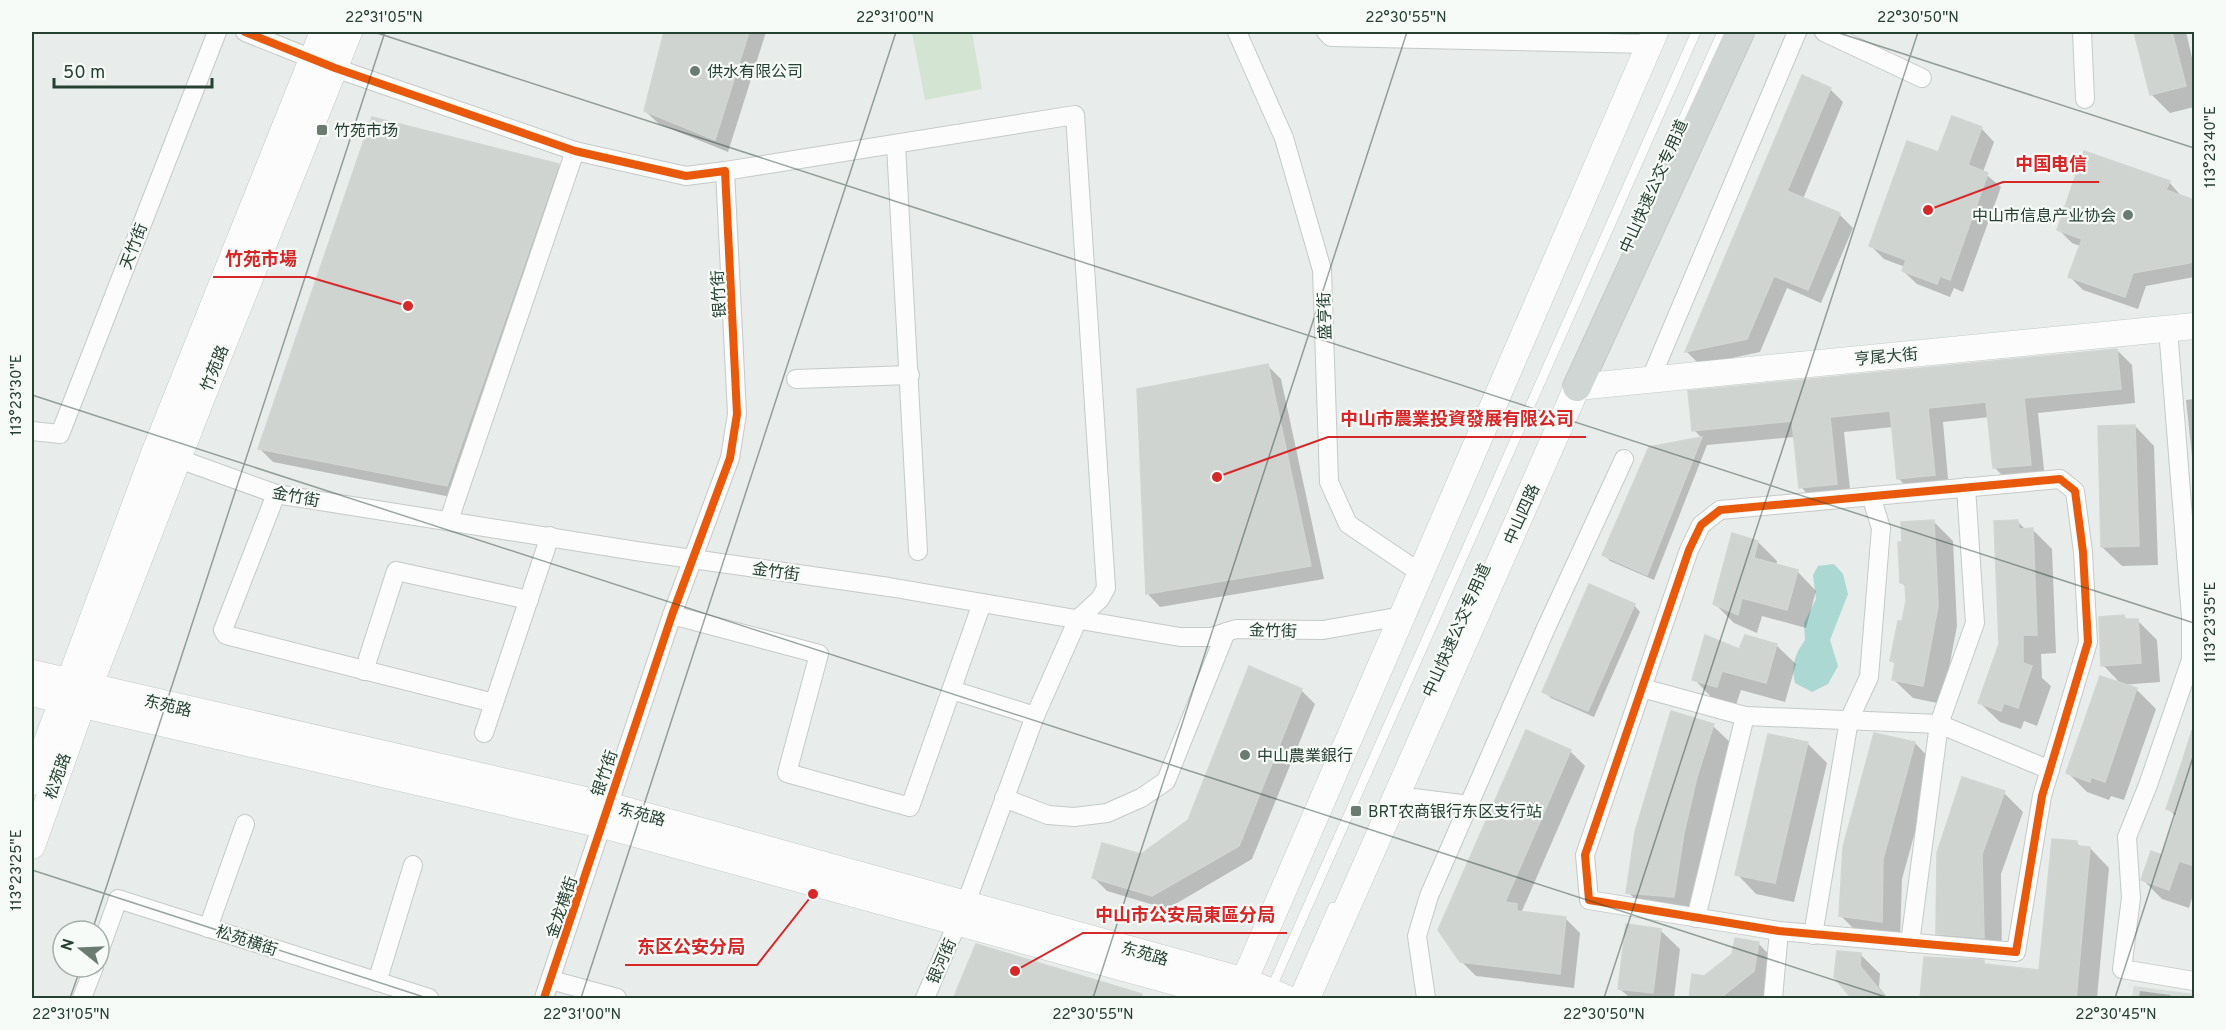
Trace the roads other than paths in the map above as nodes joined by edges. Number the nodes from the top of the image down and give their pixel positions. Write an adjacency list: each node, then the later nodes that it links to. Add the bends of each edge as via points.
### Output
1 (217, 32): 28 (street, 天竹街, via 60,434)
2 (245, 32): 14 (street)
3 (323, 32): 14 (street, 竹苑路)
4 (349, 32): 14 (street, 竹苑路)
5 (1237, 32): 38 (street, 盛亨街, via 1284,138 1322,270 1329,482 1348,524)
6 (1326, 32): 13 (street, via 1330,37)
7 (1696, 32): 80 (lane, 中山快速公交专用道)
8 (1722, 32): 20 (lane, 中山快速公交专用道)
9 (1740, 32): 26 (main road, 中山四路)
10 (1797, 32): 24 (street)
11 (1824, 32): 15 (street)
12 (2082, 32): 16 (street)
13 (1652, 38): 38 (street)
14 (324, 63): 18 (street); 29 (street, 竹苑路)
15 (1922, 78)
16 (2085, 99)
17 (896, 145): 19 (street); 23 (street); 44 (street, via 1075,115 1106,588)
18 (575, 151): 19 (street, via 686,176); 34 (street)
19 (725, 171): 37 (street, 银竹街, via 737,414 730,458)
20 (1630, 237)
21 (2194, 326): 22 (street, 亨尾大街)
22 (2168, 329): 24 (street, 亨尾大街); 43 (street)
23 (910, 375): 25 (street); 36 (street)
24 (1651, 378): 26 (street, 亨尾大街)
25 (796, 379)
26 (1577, 387): 27 (lane); 60 (street, 中山四路)
27 (1549, 421)
28 (32, 431)
29 (166, 455): 32 (street, 金竹街); 51 (street, 竹苑路)
30 (1624, 459): 62 (street)
31 (1965, 487): 33 (street); 56 (street, via 1975,623); 58 (street, via 2060,478 2075,491 2088,642)
32 (276, 494): 34 (street, 金竹街); 46 (street, via 224,630 226,635)
33 (1871, 495): 48 (street, via 1720,510 1701,525); 55 (street, via 1881,528 1869,677)
34 (450, 520): 35 (street, 金竹街)
35 (550, 537): 37 (street, 金竹街); 39 (street)
36 (918, 551)
37 (693, 559): 40 (street, 金竹街); 41 (street, 银竹街)
38 (1422, 574): 42 (street)
39 (529, 600): 46 (street, via 396,571); 52 (street)
40 (982, 603): 44 (street, 金竹街); 49 (street)
41 (672, 615): 49 (street, via 819,654 787,772 910,807); 63 (street, 银竹街)
42 (1402, 616): 45 (street, 金竹街, via 1323,630 1289,632 1265,628); 79 (street)
43 (2193, 616): 77 (street, via 2190,660 2127,837 2131,898 2122,969)
44 (1078, 619): 45 (street, 金竹街, via 1180,637 1211,637); 53 (street, 银河街)
45 (1226, 632): 61 (street, via 1166,781 1141,798 1107,813 1074,818 1048,815)
46 (364, 671): 52 (street)
47 (32, 673): 51 (street, 东苑路)
48 (1642, 688): 54 (street); 69 (street, via 1585,855 1589,900)
49 (952, 690): 53 (street)
50 (32, 693): 51 (street, 东苑路)
51 (76, 694): 59 (street, 松苑路); 63 (street, 东苑路); 65 (street, 松苑路)
52 (494, 703): 57 (street)
53 (1035, 716): 61 (street, 银河街)
54 (1745, 716): 55 (street); 69 (street)
55 (1849, 720): 56 (street); 73 (street)
56 (1939, 724): 58 (street); 74 (street)
57 (484, 733)
58 (2050, 770): 74 (street, via 2042,796 2016,952)
59 (32, 782)
60 (1398, 796): 62 (street); 86 (street, 中山四路)
61 (1004, 798): 68 (street, 银河街)
62 (1469, 805): 87 (street, via 1429,896 1417,936)
63 (605, 815): 68 (street, 东苑路); 76 (street, 金龙横街)
64 (245, 824): 71 (street)
65 (32, 846)
66 (413, 865): 78 (street)
67 (1336, 900): 80 (lane)
68 (962, 913): 79 (street, 东苑路); 85 (street, 银河街)
69 (1696, 918): 72 (street)
70 (111, 919): 71 (street, 松苑横街, via 118,899)
71 (208, 928): 78 (street, 松苑横街)
72 (1779, 932): 73 (street); 88 (street)
73 (1813, 934): 74 (street)
74 (1910, 943)
75 (90, 979): 81 (street)
76 (551, 980): 83 (street, 金龙横街); 84 (street)
77 (2194, 981)
78 (377, 982): 82 (street, 松苑横街)
79 (1238, 993): 80 (street, 东苑路)
80 (1279, 997)
81 (82, 999)
82 (429, 999)
83 (544, 999)
84 (617, 999)
85 (924, 999)
86 (1307, 999)
87 (1426, 999)
88 (1773, 999)

